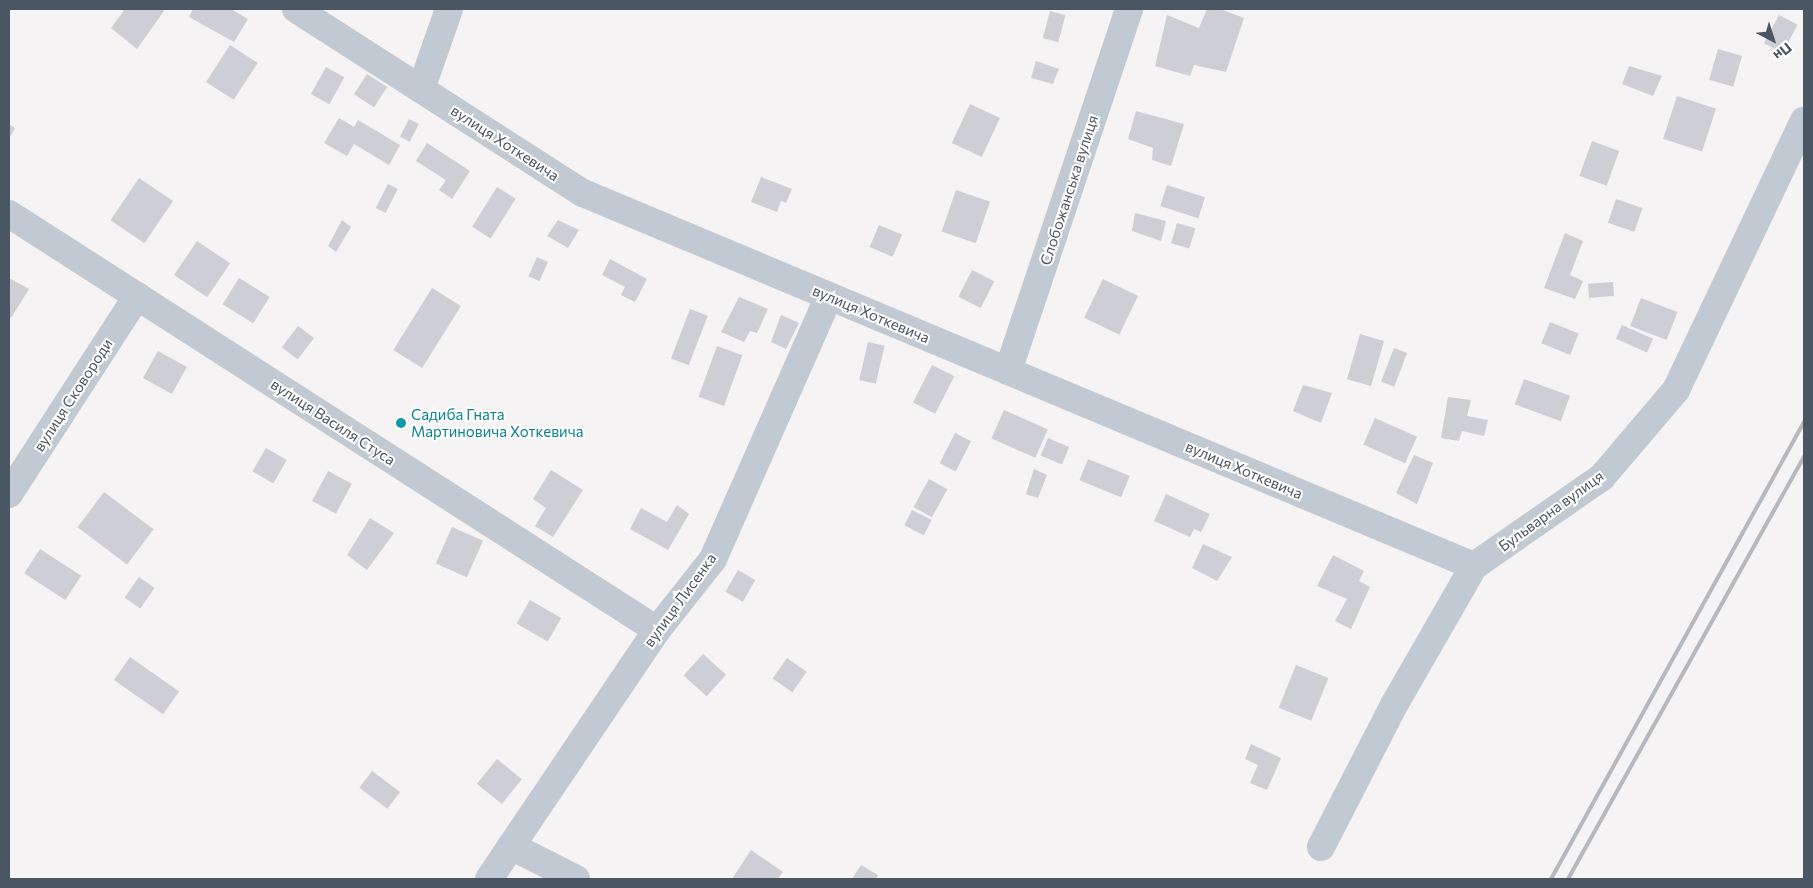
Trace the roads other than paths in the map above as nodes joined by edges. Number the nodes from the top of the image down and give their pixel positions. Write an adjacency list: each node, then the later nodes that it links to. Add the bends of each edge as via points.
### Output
1 (296, 9): 4 (street, вулиця Хоткевича)
2 (449, 9): 4 (street)
3 (1129, 9): 9 (street, Слобожанська вулиця)
4 (421, 89): 8 (street, вулиця Хоткевича, via 583,193)
5 (1804, 121): 11 (street, Бульварна вулиця, via 1676,390 1602,477)
6 (9, 214): 7 (street, вулиця Василя Стуса)
7 (137, 296): 10 (street, вулиця Сковороди); 12 (street, вулиця Василя Стуса)
8 (829, 296): 9 (street, вулиця Хоткевича); 12 (street, вулиця Лисенка, via 713,560)
9 (1008, 371): 11 (street, вулиця Хоткевича)
10 (9, 494)
11 (1474, 566): 14 (street, Бульварна вулиця, via 1394,705)
12 (657, 630): 13 (street, вулиця Лисенка)
13 (511, 846): 15 (street, вулиця Лисенка); 16 (street)
14 (1322, 847)
15 (489, 879)
16 (576, 879)

